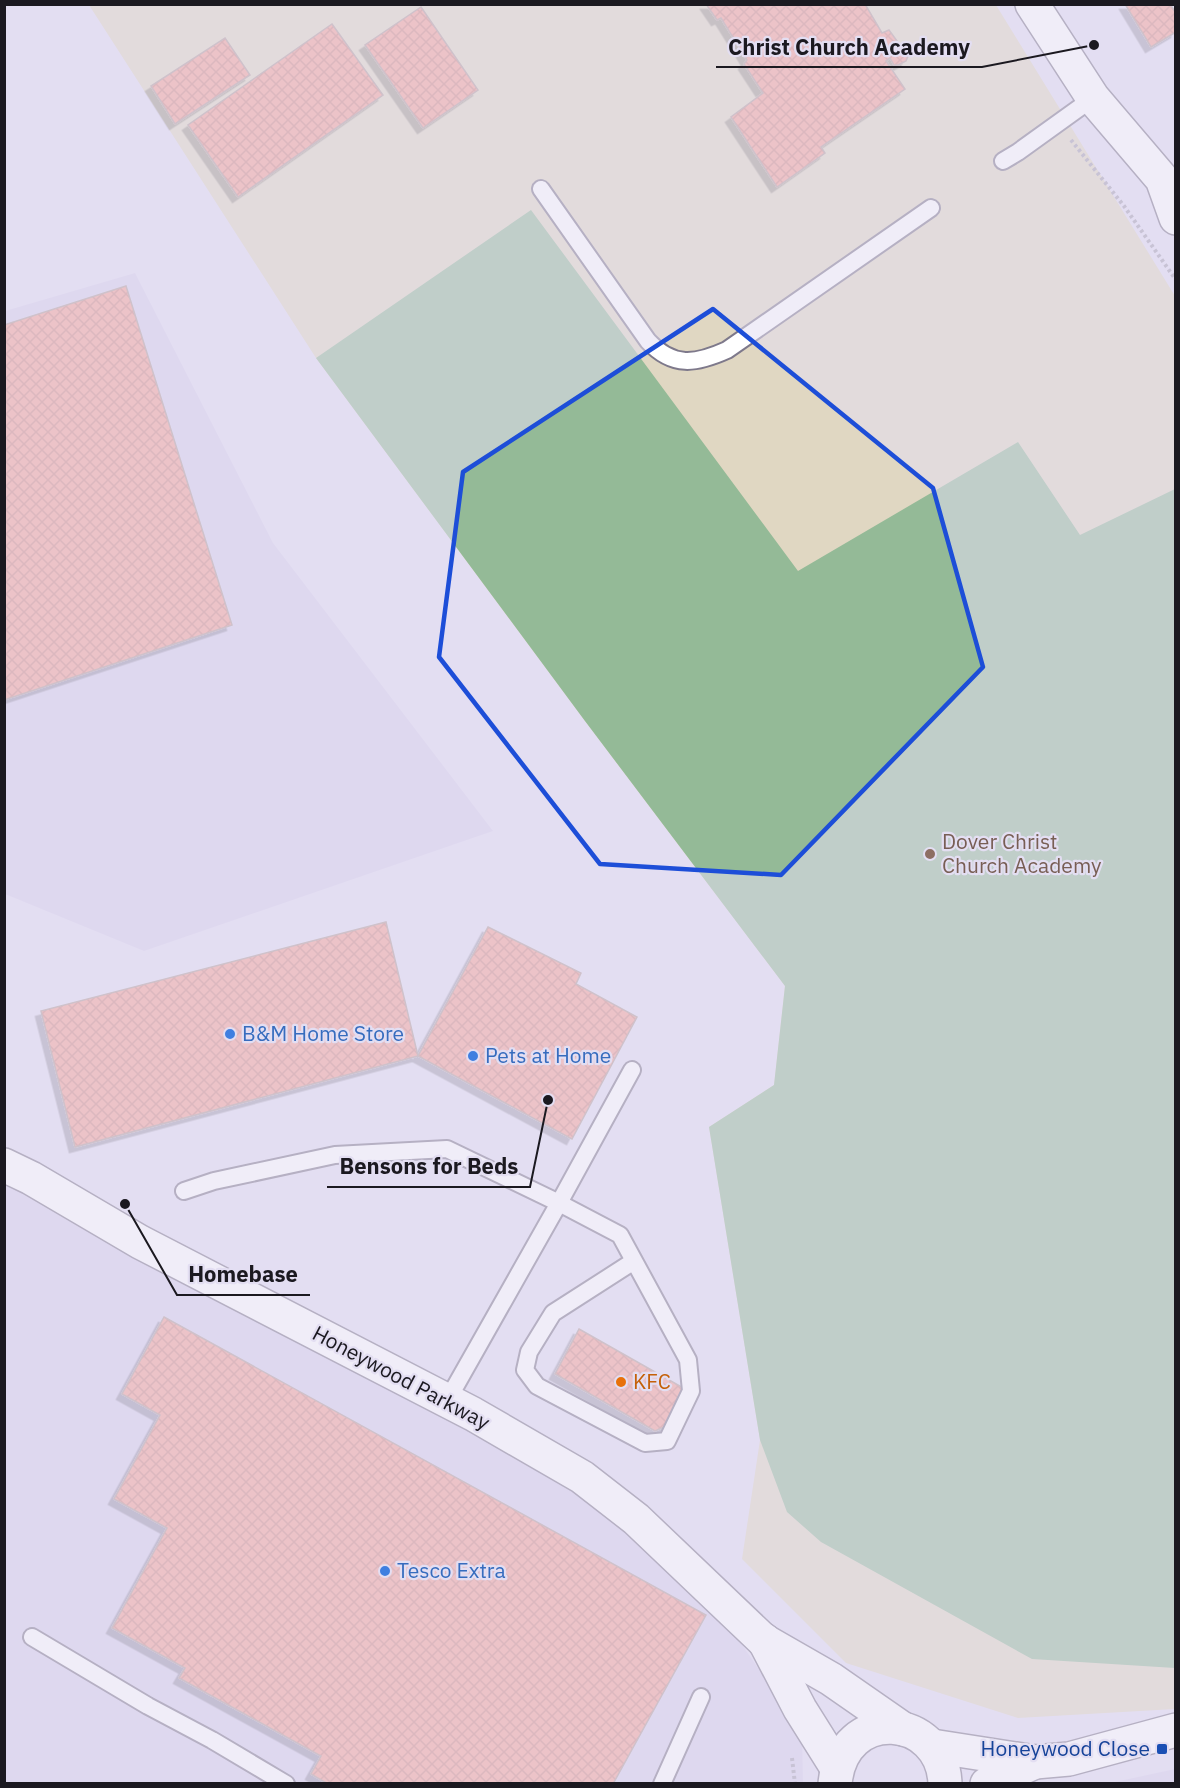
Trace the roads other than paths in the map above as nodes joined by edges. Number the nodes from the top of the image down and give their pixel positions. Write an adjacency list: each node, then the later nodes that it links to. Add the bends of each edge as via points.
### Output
1 (1032, 4): 2 (street)
2 (1093, 98): 3 (lane); 6 (street, via 1162,179)
3 (1003, 160)
4 (541, 189): 5 (lane, via 658,353 687,362 727,350)
5 (931, 208)
6 (1176, 218)
7 (632, 1070): 10 (lane)
8 (4, 1165): 12 (street, Honeywood Parkway, via 140,1242)
9 (184, 1191): 10 (lane, via 335,1155 447,1149)
10 (559, 1203): 11 (lane, via 620,1235); 12 (lane)
11 (634, 1261): 11 (lane, via 553,1313 529,1352 525,1370 537,1386 645,1443 667,1441 691,1391 688,1360)
12 (447, 1401): 14 (street, Honeywood Parkway, via 582,1477 636,1519)
13 (32, 1637): 21 (lane)
14 (764, 1640): 16 (street, Honeywood Parkway); 20 (street, Honeywood Parkway)
15 (700, 1697): 22 (lane)
16 (903, 1728): 18 (street, Honeywood Parkway); 20 (street, via 886,1727 857,1736 846,1750)
17 (1176, 1730): 19 (street, via 1069,1759)
18 (932, 1746): 19 (street); 23 (street, via 945,1773)
19 (1035, 1762): 24 (street)
20 (836, 1776)
21 (286, 1784)
22 (662, 1784)
23 (945, 1784)
24 (987, 1784)

